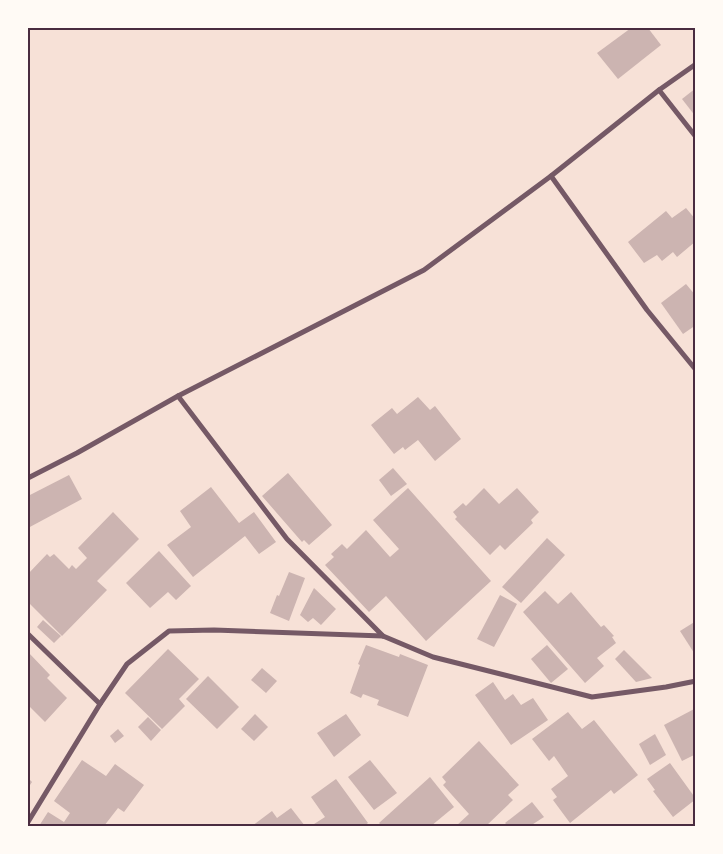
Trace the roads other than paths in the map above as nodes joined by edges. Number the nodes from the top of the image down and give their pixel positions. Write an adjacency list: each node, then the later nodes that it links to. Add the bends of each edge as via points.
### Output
1 (696, 64): 2 (street)
2 (659, 90): 3 (street); 4 (street)
3 (696, 137)
4 (551, 176): 5 (street, via 647,310); 6 (street, via 424,270)
5 (696, 370)
6 (178, 396): 7 (street); 9 (street, via 288,539)
7 (28, 478)
8 (28, 634): 11 (street)
9 (383, 636): 10 (street, via 433,657 592,697); 11 (street, via 169,631 127,664)
10 (696, 681)
11 (100, 704): 12 (street)
12 (28, 822)

